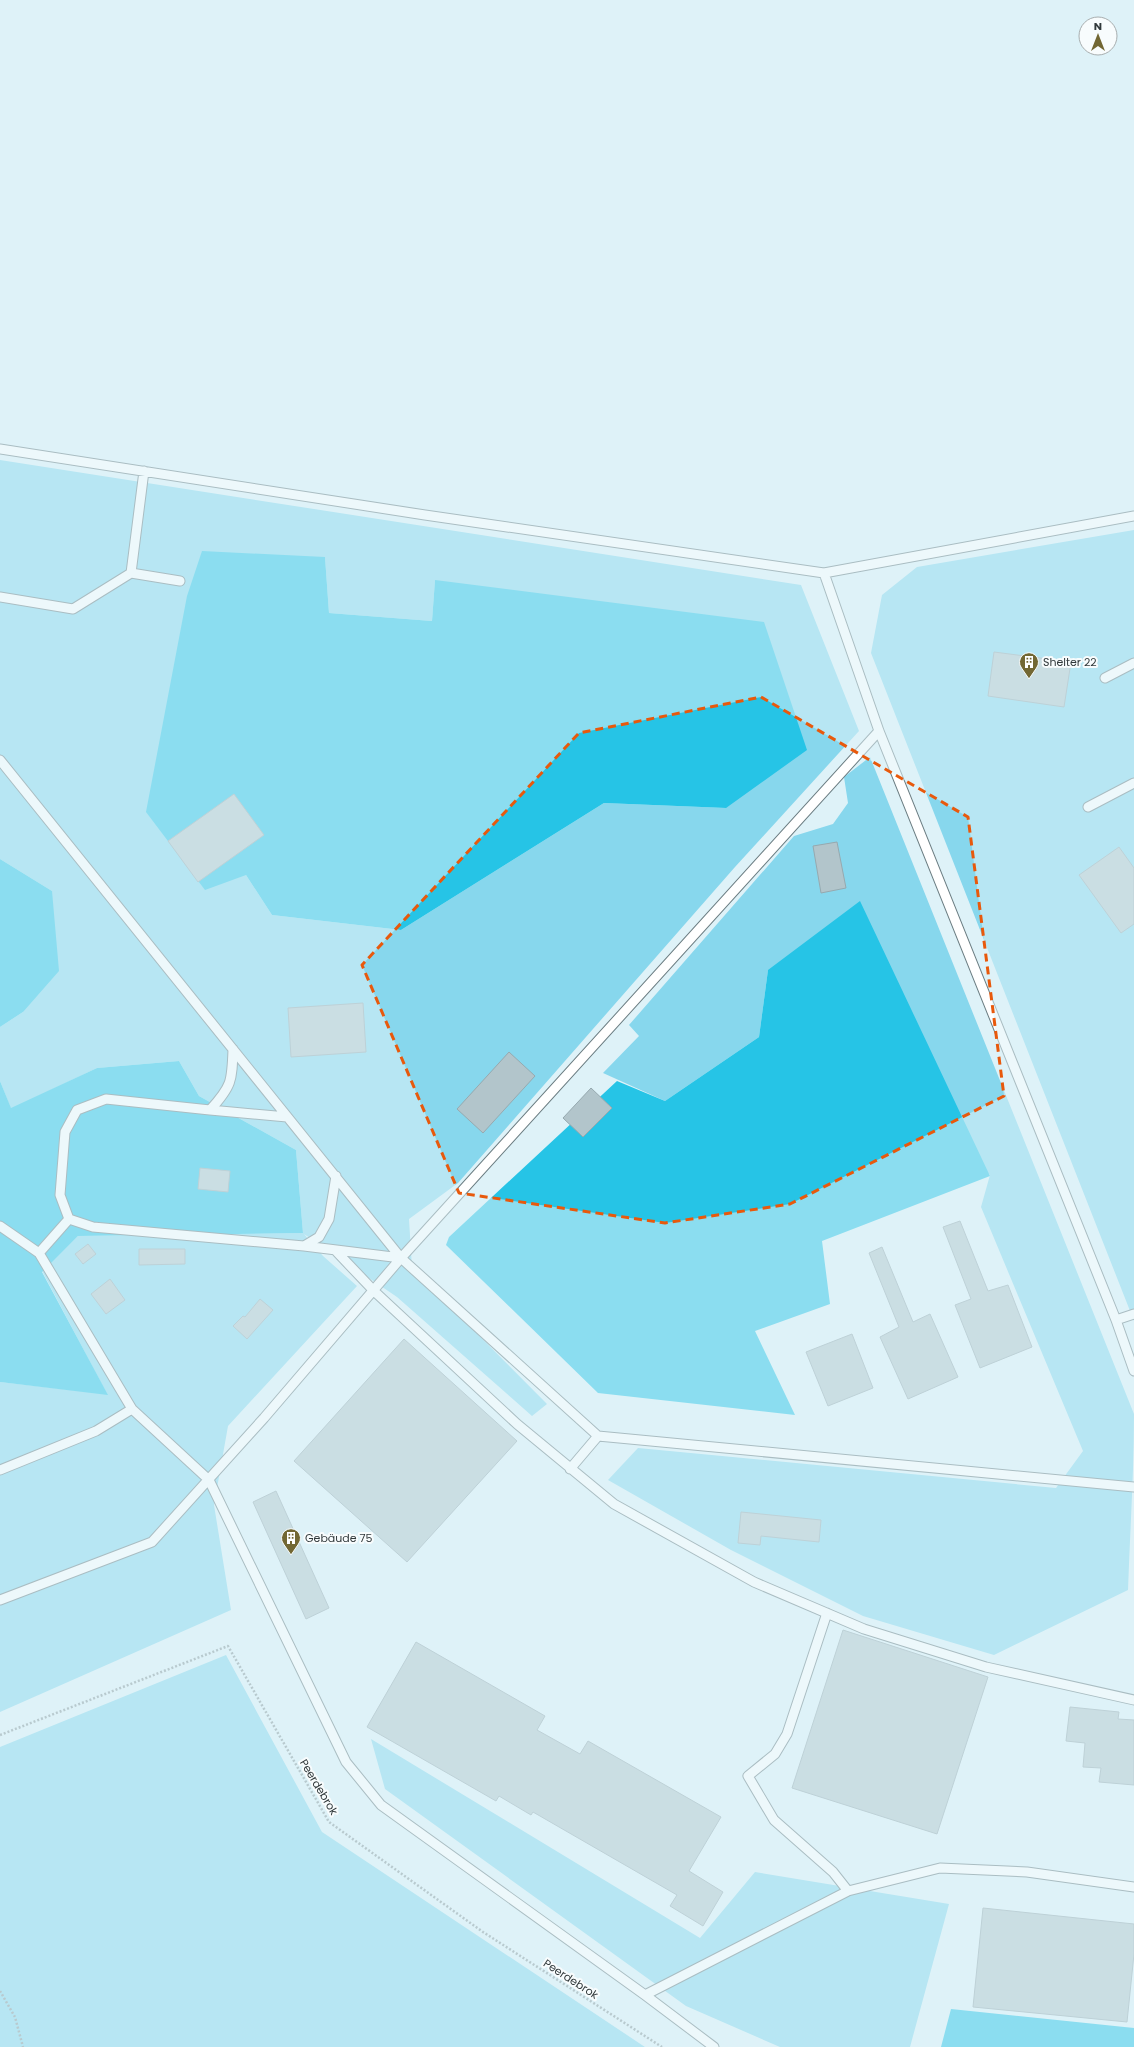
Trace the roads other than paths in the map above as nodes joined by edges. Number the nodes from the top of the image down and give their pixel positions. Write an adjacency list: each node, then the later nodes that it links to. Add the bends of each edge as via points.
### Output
1 (0, 449): 2 (lane)
2 (144, 471): 4 (lane); 5 (lane)
3 (1134, 516): 5 (lane)
4 (131, 572): 6 (lane); 7 (lane, via 73,609)
5 (824, 573): 10 (lane)
6 (180, 581)
7 (0, 597)
8 (1134, 663): 9 (lane)
9 (1105, 678)
10 (879, 731): 23 (lane); 26 (lane)
11 (0, 760): 14 (lane)
12 (1134, 783): 13 (lane)
13 (1088, 807)
14 (233, 1049): 15 (lane, via 232,1075 226,1093); 16 (lane)
15 (210, 1110): 16 (lane); 18 (lane, via 106,1099 77,1110 65,1132 60,1195)
16 (287, 1117): 17 (lane)
17 (336, 1176): 20 (lane, via 329,1219 318,1237); 23 (lane)
18 (69, 1219): 20 (lane, via 93,1226); 22 (lane)
19 (0, 1226): 22 (lane)
20 (304, 1246): 21 (lane)
21 (335, 1250): 23 (lane); 24 (lane)
22 (39, 1253): 28 (lane)
23 (401, 1258): 24 (lane); 29 (lane)
24 (374, 1291): 30 (lane); 32 (lane)
25 (1134, 1314): 26 (lane)
26 (1116, 1320): 27 (lane)
27 (1134, 1371)
28 (132, 1409): 31 (lane, via 96,1431); 32 (lane)
29 (598, 1436): 30 (lane); 33 (lane)
30 (570, 1469): 35 (lane, via 620,1507 754,1582)
31 (0, 1470)
32 (209, 1480): 34 (lane, via 152,1542); 39 (lane, via 346,1762 381,1805)
33 (1134, 1487)
34 (0, 1600)
35 (827, 1614): 36 (lane, via 864,1629 986,1667); 38 (lane, via 787,1734 774,1754 748,1776 774,1820 834,1872)
36 (1134, 1700)
37 (1134, 1887): 38 (lane, via 1027,1872 940,1868)
38 (848, 1891): 39 (lane)
39 (645, 1995): 40 (lane)
40 (714, 2047)

